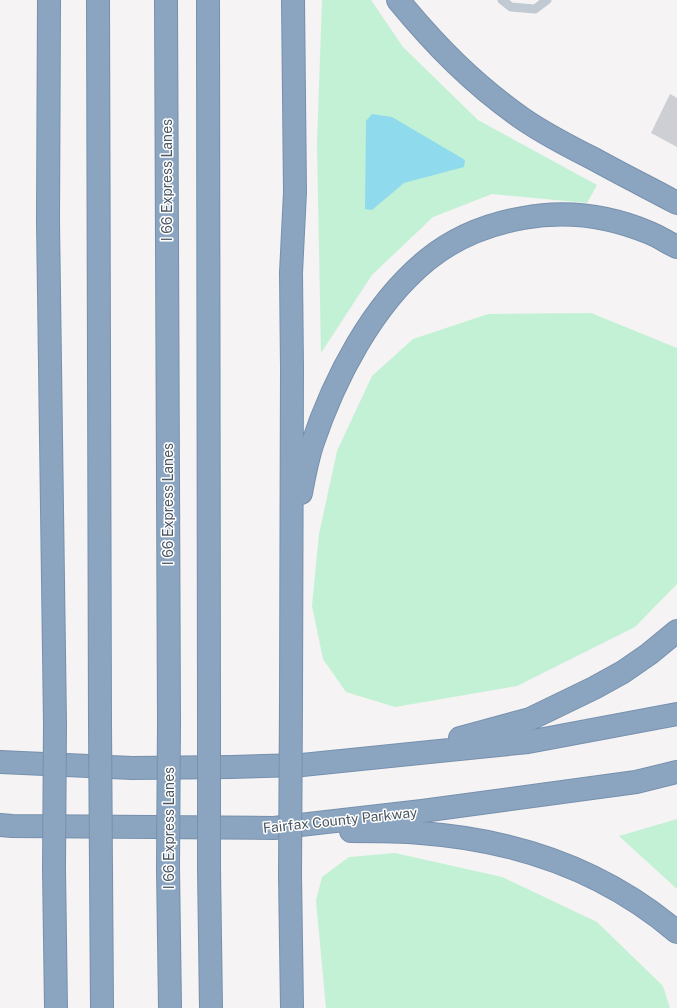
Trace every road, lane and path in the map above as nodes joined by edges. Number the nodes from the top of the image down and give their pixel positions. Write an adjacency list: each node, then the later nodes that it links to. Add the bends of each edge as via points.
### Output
1 (49, 0): 21 (highway, bridge, via 48,221)
2 (98, 0): 22 (highway, bridge)
3 (166, 0): 23 (highway, I 66 Express Lanes, bridge)
4 (208, 0): 24 (highway, bridge)
5 (293, 0): 11 (highway, via 295,192 291,274)
6 (398, 0): 9 (highway, via 427,35 485,91 560,142)
7 (502, 0): 8 (lane, via 511,7 535,9)
8 (547, 0)
9 (677, 202)
10 (677, 247): 11 (highway, via 652,234 613,220 556,214 505,221 489,226 470,234 428,259 385,303 358,344 329,398 311,447)
11 (292, 531): 20 (highway, bridge)
12 (677, 631): 14 (highway, via 623,672 530,719 462,737)
13 (677, 714): 14 (highway, via 528,742)
14 (342, 761): 15 (highway, via 231,767 140,768)
15 (0, 762)
16 (677, 772): 18 (highway, Fairfax County Parkway, via 636,782)
17 (0, 825): 18 (highway, Fairfax County Parkway)
18 (274, 828): 19 (highway, via 421,833 482,840 534,853 605,882 632,897)
19 (677, 932)
20 (291, 971): 25 (highway); 26 (highway)
21 (56, 1008)
22 (102, 1008)
23 (170, 1008)
24 (211, 1008)
25 (292, 1008)
26 (295, 1008)

